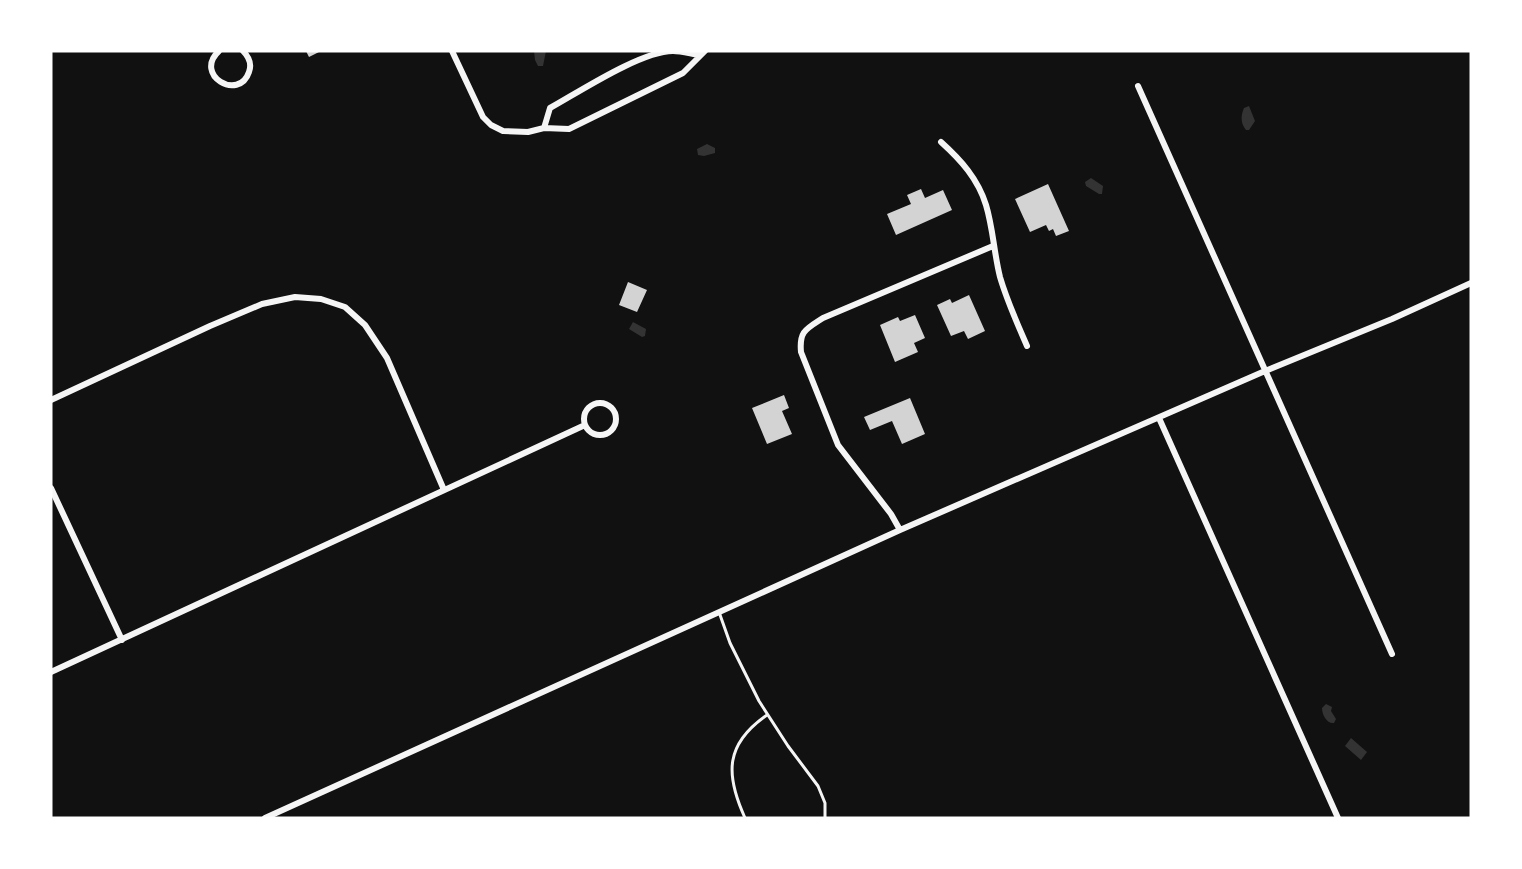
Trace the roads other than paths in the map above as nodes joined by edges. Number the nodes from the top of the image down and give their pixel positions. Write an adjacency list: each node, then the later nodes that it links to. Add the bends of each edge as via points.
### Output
1 (219, 51): 2 (street, via 213,60 213,72 220,82 232,86 244,81 250,70)
2 (243, 51)
3 (452, 51): 6 (street, via 483,117 491,125 514,133)
4 (703, 53): 6 (street, via 683,73 569,129); 6 (street, via 672,51 648,56 550,108)
5 (1138, 86): 11 (street)
6 (544, 128)
7 (941, 142): 8 (street, via 963,162 975,181 986,204)
8 (993, 246): 10 (street, via 1007,299); 17 (street, via 823,318 800,340 801,352 838,445)
9 (1471, 284): 11 (street)
10 (1028, 346)
11 (1265, 371): 13 (street); 20 (street)
12 (51, 400): 16 (street, via 262,304 295,297 321,299 345,307 365,325 387,358)
13 (1159, 418): 17 (street); 26 (street)
14 (585, 425): 14 (street, via 595,434 608,432 616,421 614,410 603,403 591,405 584,413); 16 (street)
15 (51, 488): 19 (street)
16 (444, 490): 19 (street)
17 (900, 530): 18 (street)
18 (719, 612): 22 (lane, via 730,643); 23 (street)
19 (122, 640): 21 (street)
20 (1392, 654)
21 (51, 672)
22 (767, 715): 24 (lane, via 744,735 731,760 734,795); 25 (lane, via 818,786 825,803)
23 (265, 818)
24 (745, 818)
25 (825, 818)
26 (1338, 818)

